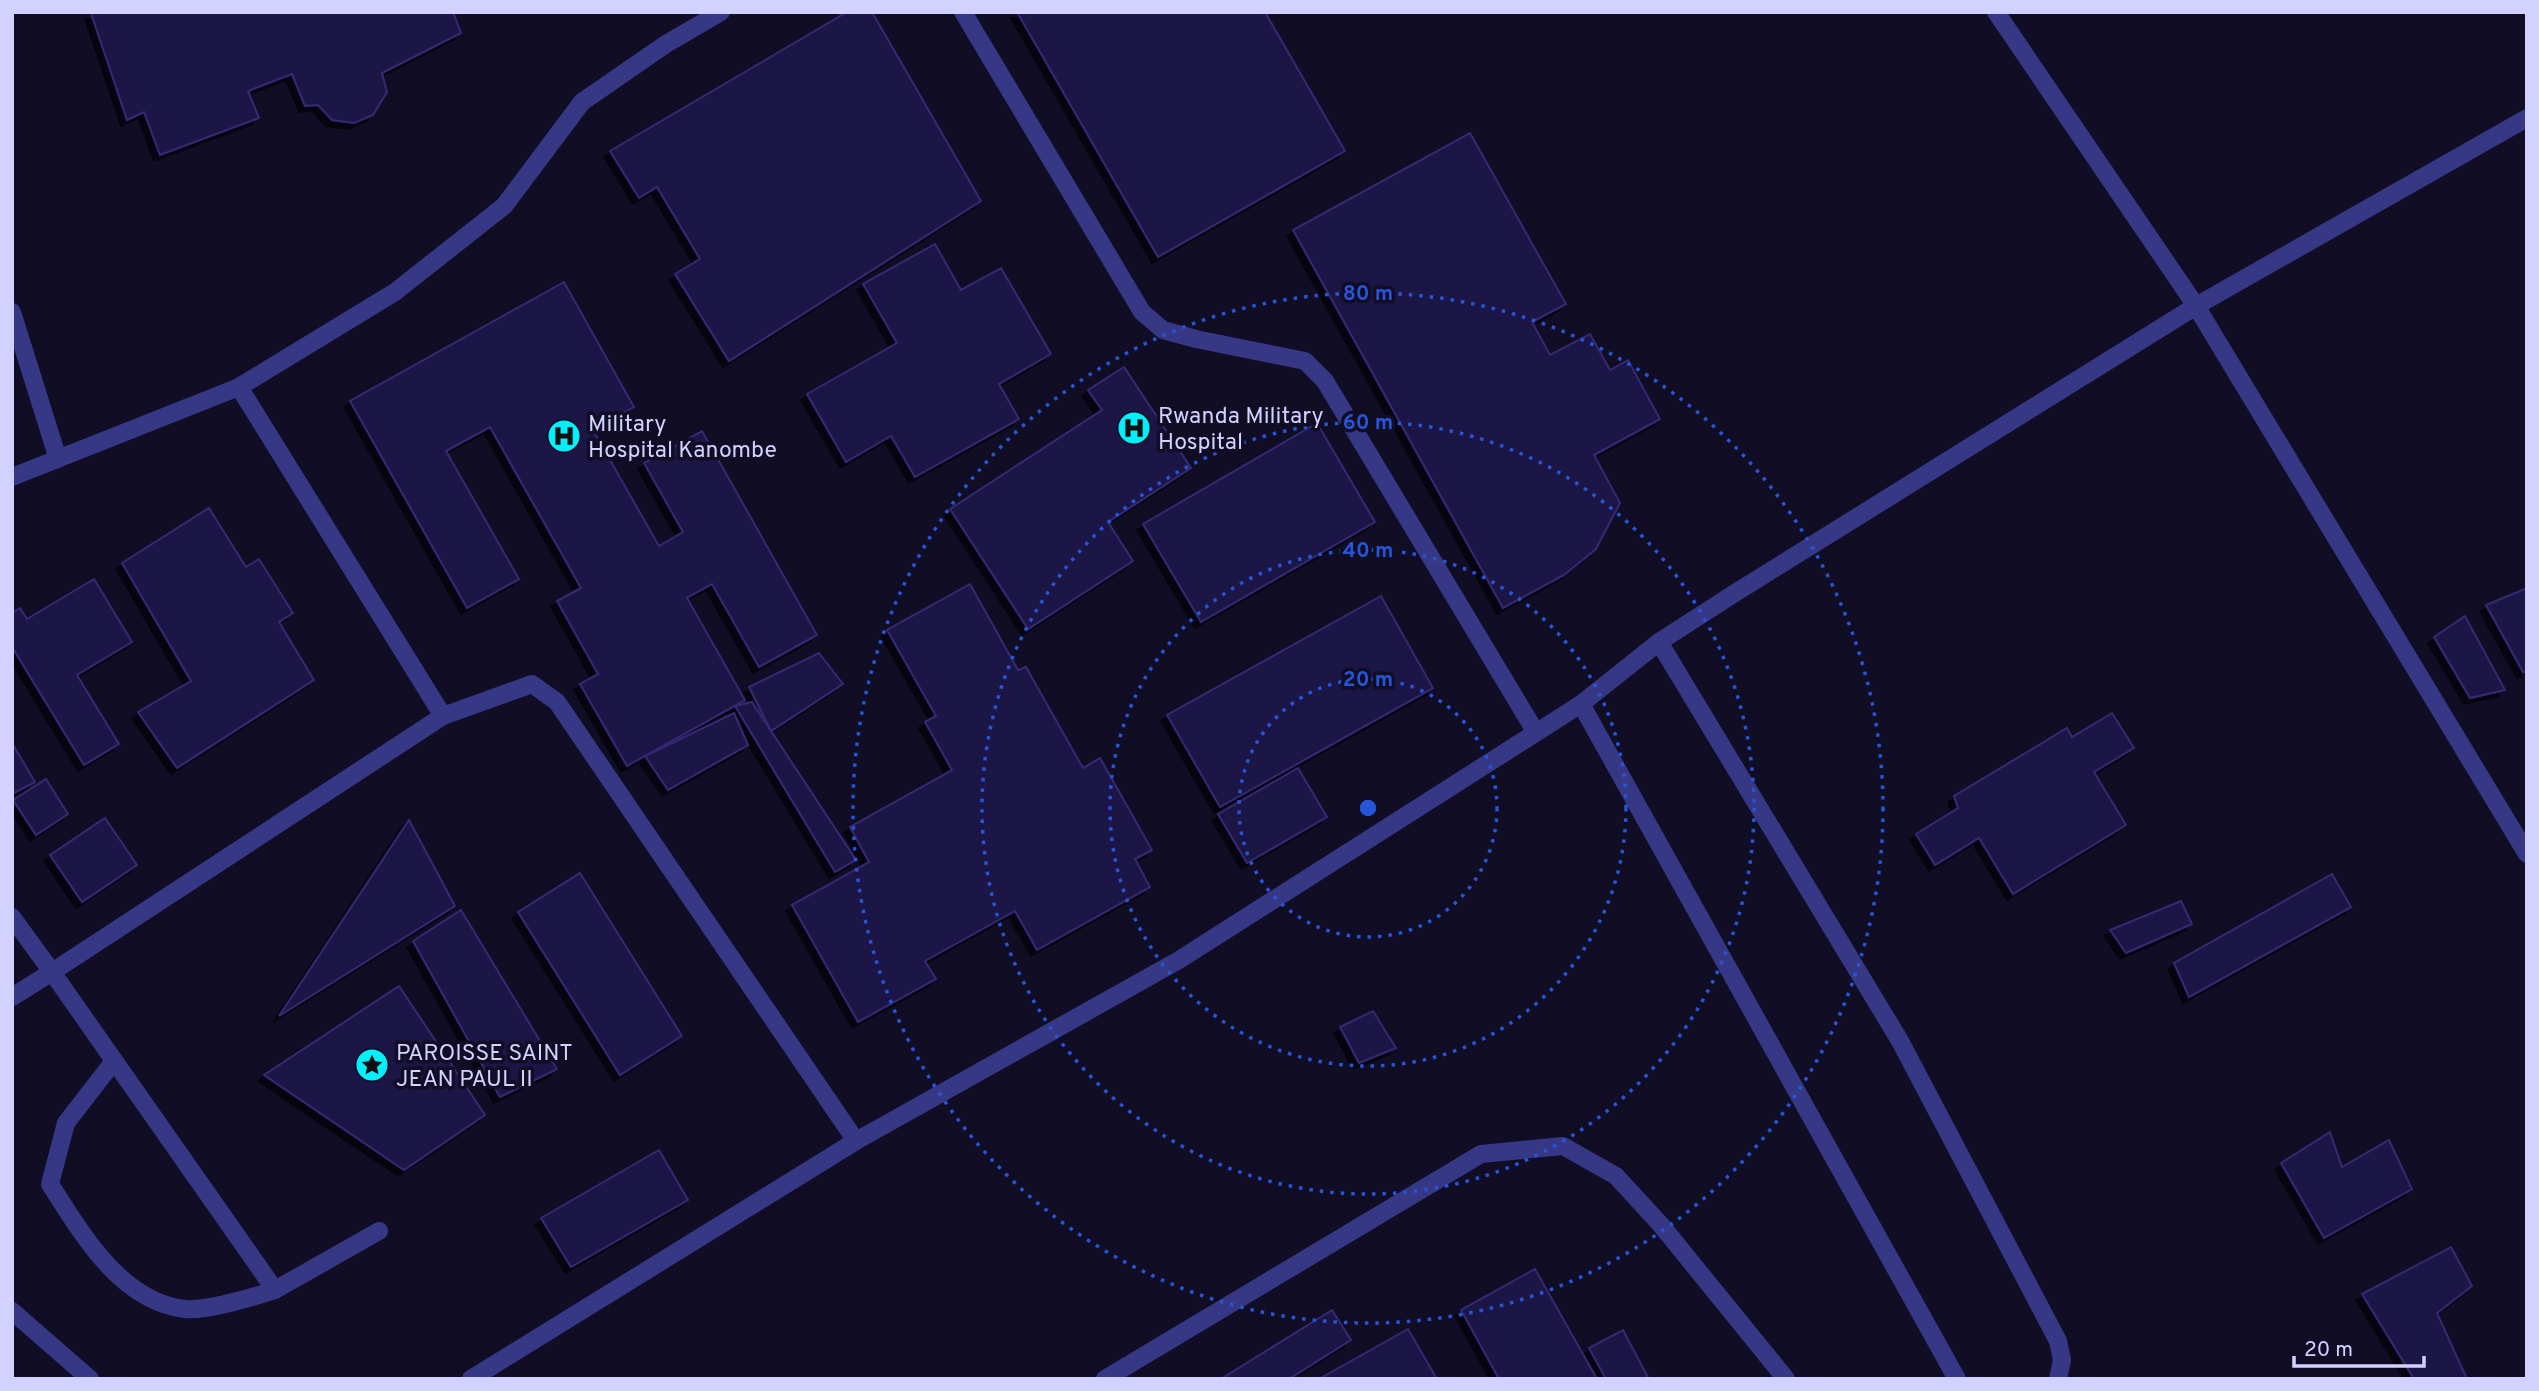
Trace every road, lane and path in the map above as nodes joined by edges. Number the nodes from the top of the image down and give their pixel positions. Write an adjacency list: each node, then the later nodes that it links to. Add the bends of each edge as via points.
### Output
1 (720, 12): 7 (street, via 582,102 504,206 395,292)
2 (963, 12): 13 (street, via 1142,312 1163,330 1304,361 1325,381)
3 (1996, 12): 5 (street)
4 (2527, 118): 5 (street)
5 (2196, 306): 10 (street); 14 (street)
6 (12, 312): 8 (street)
7 (239, 387): 8 (street); 12 (street)
8 (58, 459): 9 (street)
9 (12, 477)
10 (1659, 642): 11 (street); 28 (street, via 1900,1041 2058,1341 2062,1360)
11 (1581, 704): 13 (street); 27 (street)
12 (443, 716): 16 (street); 19 (street, via 532,684 557,702)
13 (1535, 731): 19 (street, via 1179,960)
14 (2527, 854)
15 (12, 917): 16 (street)
16 (52, 972): 17 (street); 18 (street)
17 (12, 997)
18 (114, 1061): 21 (street); 21 (street, via 66,1123 50,1184 86,1240 138,1294 185,1309)
19 (856, 1141): 24 (street)
20 (379, 1231): 21 (street)
21 (275, 1290)
22 (12, 1311): 23 (street)
23 (90, 1379)
24 (471, 1379)
25 (1105, 1379): 26 (street, via 1481,1154 1563,1146 1616,1176 1661,1224)
26 (1786, 1379)
27 (1957, 1379)
28 (2058, 1379)

